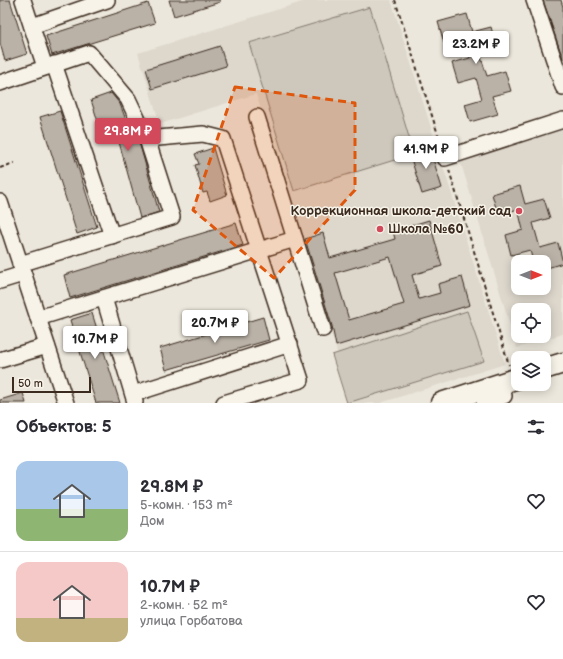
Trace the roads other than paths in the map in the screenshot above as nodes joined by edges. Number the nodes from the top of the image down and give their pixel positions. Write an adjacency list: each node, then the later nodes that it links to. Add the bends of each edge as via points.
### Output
1 (23, 0): 4 (street)
2 (106, 0): 4 (street)
3 (534, 0): 7 (street)
4 (32, 26): 5 (street)
5 (50, 66): 6 (street); 10 (street, via 89,53 128,99); 13 (street)
6 (0, 83)
7 (563, 87)
8 (258, 116): 14 (street)
9 (563, 120): 11 (street)
10 (147, 139): 13 (street, via 172,217); 15 (street, via 203,134 223,139)
11 (446, 158)
12 (0, 202): 16 (street)
13 (112, 236): 16 (street)
14 (295, 239): 15 (street); 20 (street)
15 (260, 251): 18 (street); 21 (street)
16 (21, 269): 17 (street); 19 (street)
17 (0, 281)
18 (104, 298): 19 (street); 27 (street)
19 (38, 318): 22 (street)
20 (322, 328)
21 (290, 344): 27 (street); 29 (street, via 301,380)
22 (47, 346): 23 (street); 28 (street)
23 (0, 360)
24 (563, 363): 25 (main road)
25 (551, 367)
26 (511, 380): 30 (main road); 31 (street, via 504,396)
27 (134, 399)
28 (66, 403)
29 (224, 403)
30 (441, 403)
31 (484, 403)

